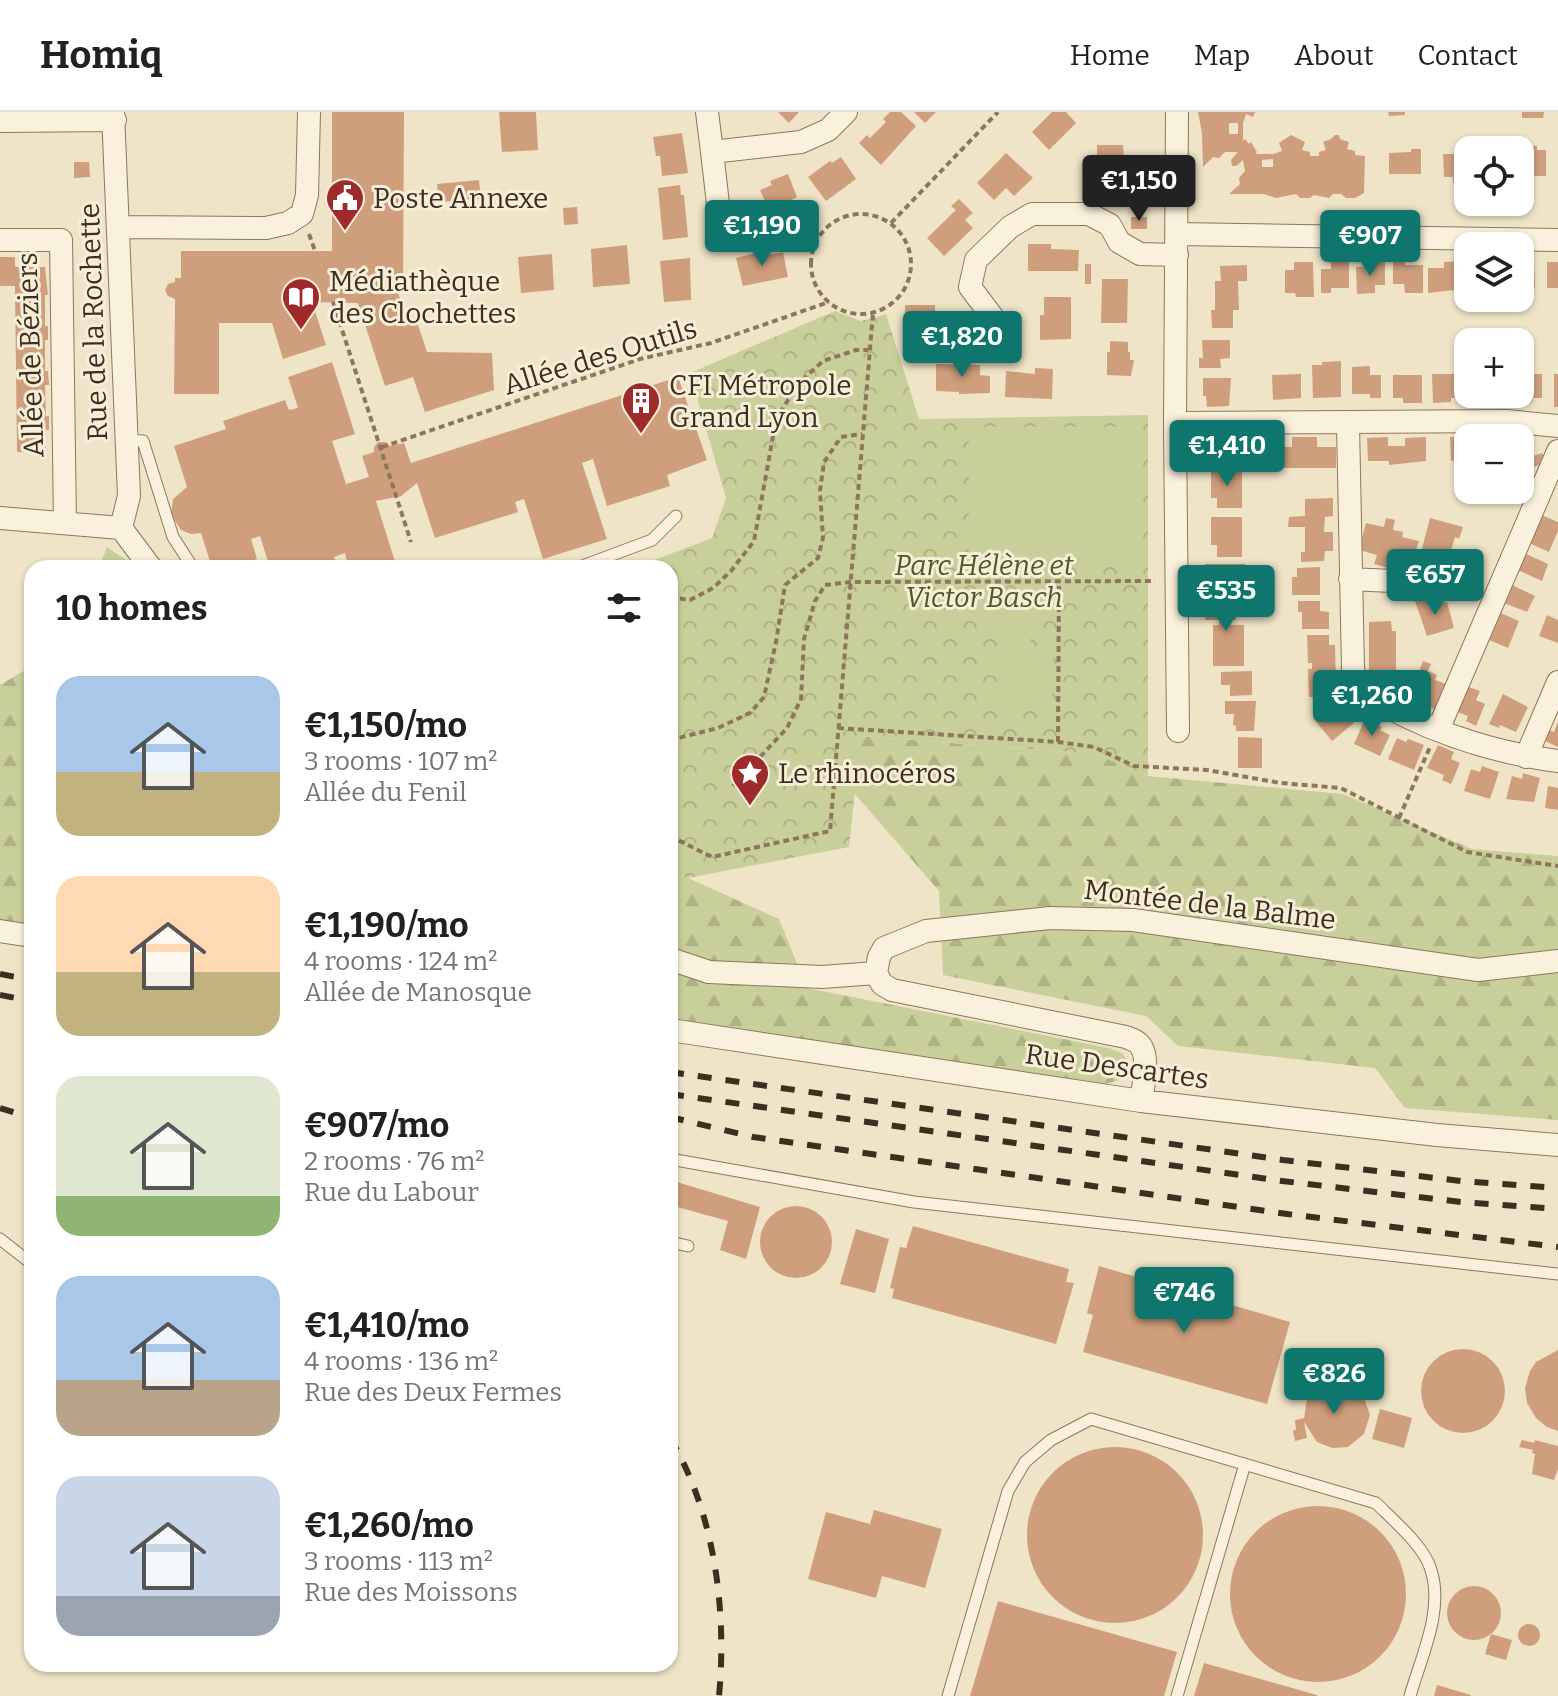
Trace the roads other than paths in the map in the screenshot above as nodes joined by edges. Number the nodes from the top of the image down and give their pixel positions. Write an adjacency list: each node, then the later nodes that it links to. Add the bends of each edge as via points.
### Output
1 (309, 112): 9 (street, via 307,195 302,214 288,223 266,228)
2 (707, 112): 7 (street)
3 (846, 112): 7 (street, via 828,130 801,142)
4 (1177, 112): 12 (street)
5 (114, 116): 6 (street); 9 (street, Rue de la Rochette)
6 (0, 121)
7 (712, 152): 8 (street, via 718,204)
8 (729, 221)
9 (120, 227): 17 (street, Rue de la Rochette)
10 (0, 240): 21 (street, Allée de Béziers, via 61,240)
11 (1558, 240): 12 (street)
12 (1178, 244): 13 (street, via 1140,254 1119,242 1110,225 1089,214 1032,214 976,260 970,287); 14 (street)
13 (994, 319)
14 (1175, 423): 15 (street); 30 (street)
15 (1348, 424): 16 (street, via 1506,421); 26 (street)
16 (1558, 426)
17 (127, 440): 22 (street, Rue de la Rochette, via 129,496); 24 (lane, via 143,441 173,537)
18 (1558, 451): 29 (street)
19 (676, 516): 25 (lane, via 652,540)
20 (0, 518): 21 (street)
21 (65, 523): 22 (street)
22 (121, 528): 23 (street)
23 (145, 560)
24 (188, 560)
25 (598, 560)
26 (1350, 579): 27 (street); 29 (street, via 1358,689)
27 (1412, 582)
28 (1558, 682): 31 (street)
29 (1438, 730): 31 (street)
30 (1178, 731)
31 (1526, 757): 32 (street)
32 (1558, 761)
33 (0, 931): 34 (street)
34 (24, 935)
35 (1558, 961): 37 (street, Montée de la Balme, via 1478,970 1133,920 1050,918 926,931 884,948)
36 (678, 962): 37 (street, via 709,972 822,977)
37 (876, 973): 39 (street, via 892,990 1139,1043 1145,1058)
38 (678, 1031): 39 (street, Rue Descartes)
39 (1141, 1101): 40 (street, Rue Descartes)
40 (1558, 1145)
41 (678, 1160): 46 (lane, via 914,1202)
42 (0, 1239): 45 (lane)
43 (678, 1244): 44 (lane)
44 (688, 1246)
45 (24, 1258)
46 (1558, 1274)
47 (1245, 1464): 48 (lane, via 1091,1419 1051,1440 1025,1462 1008,1491); 49 (lane); 50 (lane, via 1376,1503 1431,1567 1436,1604)
48 (948, 1696)
49 (1177, 1696)
50 (1410, 1696)

